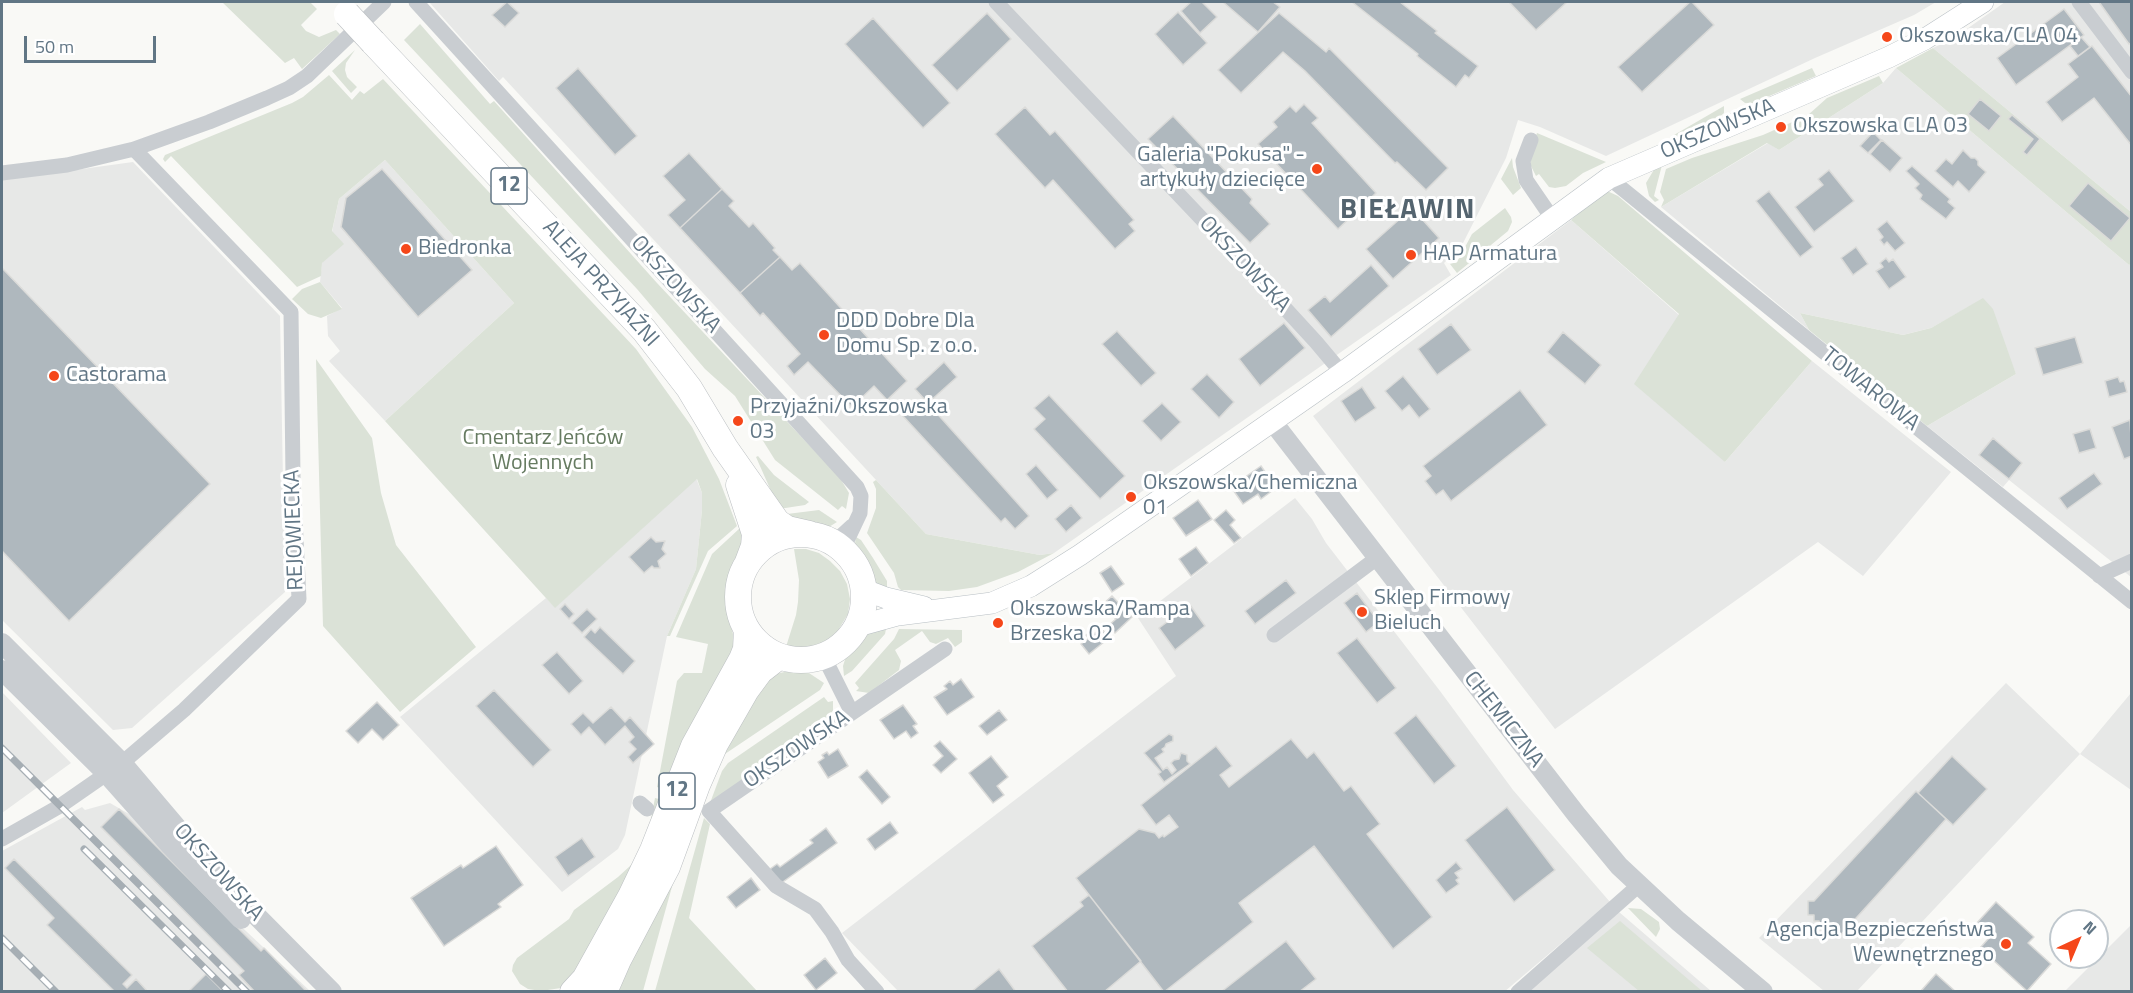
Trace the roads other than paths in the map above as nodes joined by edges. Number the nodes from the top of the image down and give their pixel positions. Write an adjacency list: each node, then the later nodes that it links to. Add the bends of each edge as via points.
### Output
1 (384, 2): 9 (street, via 298,82 209,122)
2 (416, 2): 16 (street, OKSZOWSKA, via 857,487 860,513 854,524)
3 (996, 2): 13 (street, OKSZOWSKA)
4 (1983, 2): 11 (main road, OKSZOWSKA, via 1889,57)
5 (2079, 2): 7 (street)
6 (341, 8): 15 (highway, ALEJA PRZYJAŹNI / 12, bridge, via 644,330 689,388)
7 (2132, 72)
8 (1531, 140): 12 (street, via 1522,161 1526,180)
9 (134, 149): 10 (street, via 67,165); 33 (street, REJOWIECKA, via 291,312 299,599 184,710)
10 (2, 173)
11 (1609, 177): 12 (main road, OKSZOWSKA); 20 (street, TOWAROWA)
12 (1552, 218): 13 (main road, OKSZOWSKA)
13 (1342, 373): 14 (main road, OKSZOWSKA)
14 (1272, 421): 17 (street, CHEMICZNA); 23 (main road, OKSZOWSKA, via 1031,586 992,603)
15 (725, 448): 16 (highway, ALEJA PRZYJAŹNI / 12, via 777,522); 19 (highway, ALEJA PRZYJAŹNI / 12, via 755,534)
16 (827, 541): 19 (highway, via 785,536 765,545); 21 (highway, via 858,568)
17 (1377, 558): 26 (street); 35 (street, CHEMICZNA, via 1576,814)
18 (2132, 561): 20 (street)
19 (748, 562): 25 (highway, 12, via 738,596)
20 (2099, 576): 22 (street, TOWAROWA)
21 (865, 590): 23 (main road, OKSZOWSKA); 24 (highway)
22 (2132, 602)
23 (937, 610): 24 (main road, OKSZOWSKA)
24 (858, 626): 30 (highway, via 844,644)
25 (747, 630): 29 (highway, 12, via 760,646); 38 (highway, 12, via 742,659 694,746 631,896 585,979)
26 (1274, 635)
27 (2, 643): 33 (street)
28 (945, 649): 32 (street, OKSZOWSKA)
29 (778, 657): 30 (highway, via 801,661); 39 (highway, 12, via 760,671 746,690 715,744 667,867)
30 (824, 657): 32 (street)
31 (2, 670): 33 (street)
32 (852, 713): 40 (street, OKSZOWSKA, via 709,811 776,886 815,909 848,960)
33 (114, 769): 34 (street, via 60,806); 36 (street, OKSZOWSKA, via 212,890); 37 (street, OKSZOWSKA)
34 (2, 838)
35 (1638, 886): 41 (street); 42 (street, CHEMICZNA)
36 (314, 992)
37 (332, 992)
38 (573, 992)
39 (604, 992)
40 (877, 992)
41 (1518, 992)
42 (1763, 992)

